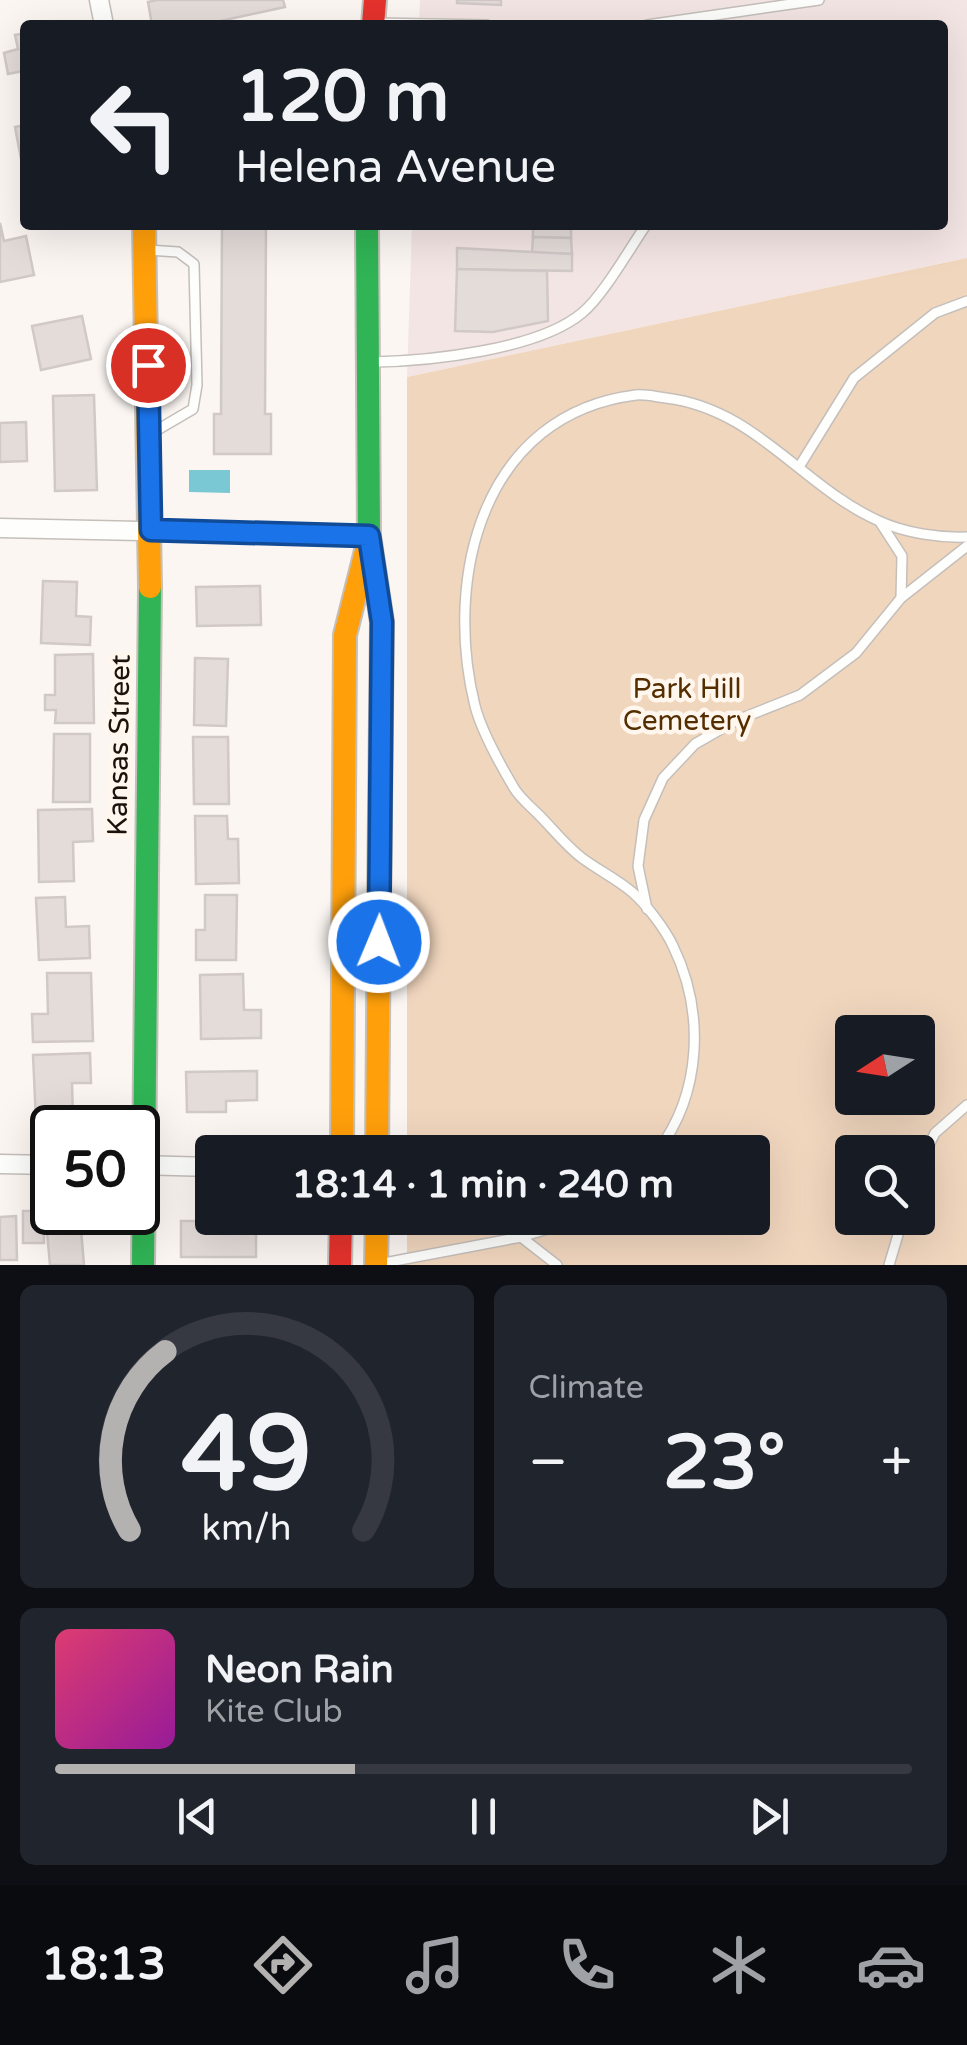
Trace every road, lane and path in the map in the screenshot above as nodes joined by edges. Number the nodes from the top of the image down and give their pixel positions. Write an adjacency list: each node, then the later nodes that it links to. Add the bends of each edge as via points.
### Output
1 (818, 0): 2 (lane)
2 (738, 11): 5 (lane); 6 (lane)
3 (374, 16): 4 (lane)
4 (424, 20)
5 (680, 20)
6 (737, 20)
7 (144, 230): 10 (main road, Kansas Street)
8 (367, 230): 12 (main road)
9 (642, 230): 12 (lane, via 585,312 561,326 426,361)
10 (145, 250): 13 (main road, Kansas Street); 13 (lane, via 178,252 194,264 197,385 193,409)
11 (967, 301): 14 (lane, via 935,313 854,378)
12 (366, 362): 18 (main road)
13 (149, 435): 17 (main road, Kansas Street)
14 (799, 467): 15 (lane); 22 (lane, via 746,425 695,402 640,395 585,406 537,434 500,476 478,528 462,618 475,709 516,791)
15 (880, 522): 19 (lane); 21 (lane, via 902,556)
16 (0, 528): 17 (street)
17 (151, 530): 18 (street); 23 (main road, Kansas Street)
18 (369, 536): 25 (main road, via 346,635); 26 (main road, via 382,622)
19 (967, 537)
20 (967, 546): 21 (lane)
21 (901, 598): 22 (lane, via 856,652 800,694 695,744 663,778 644,820 638,866)
22 (648, 912): 27 (lane, via 672,944 693,1004 694,1069)
23 (142, 1105)
24 (967, 1105): 28 (lane)
25 (342, 1135)
26 (378, 1135)
27 (670, 1135)
28 (934, 1135)
29 (0, 1164): 30 (street)
30 (30, 1165)
31 (160, 1166): 32 (street)
32 (195, 1167)
33 (142, 1235): 39 (main road, Kansas Street)
34 (341, 1235): 40 (main road)
35 (377, 1235): 41 (main road)
36 (528, 1235): 38 (lane)
37 (898, 1235): 43 (lane)
38 (521, 1237): 41 (lane); 42 (lane)
39 (143, 1265)
40 (340, 1265)
41 (376, 1265)
42 (557, 1265)
43 (889, 1265)

